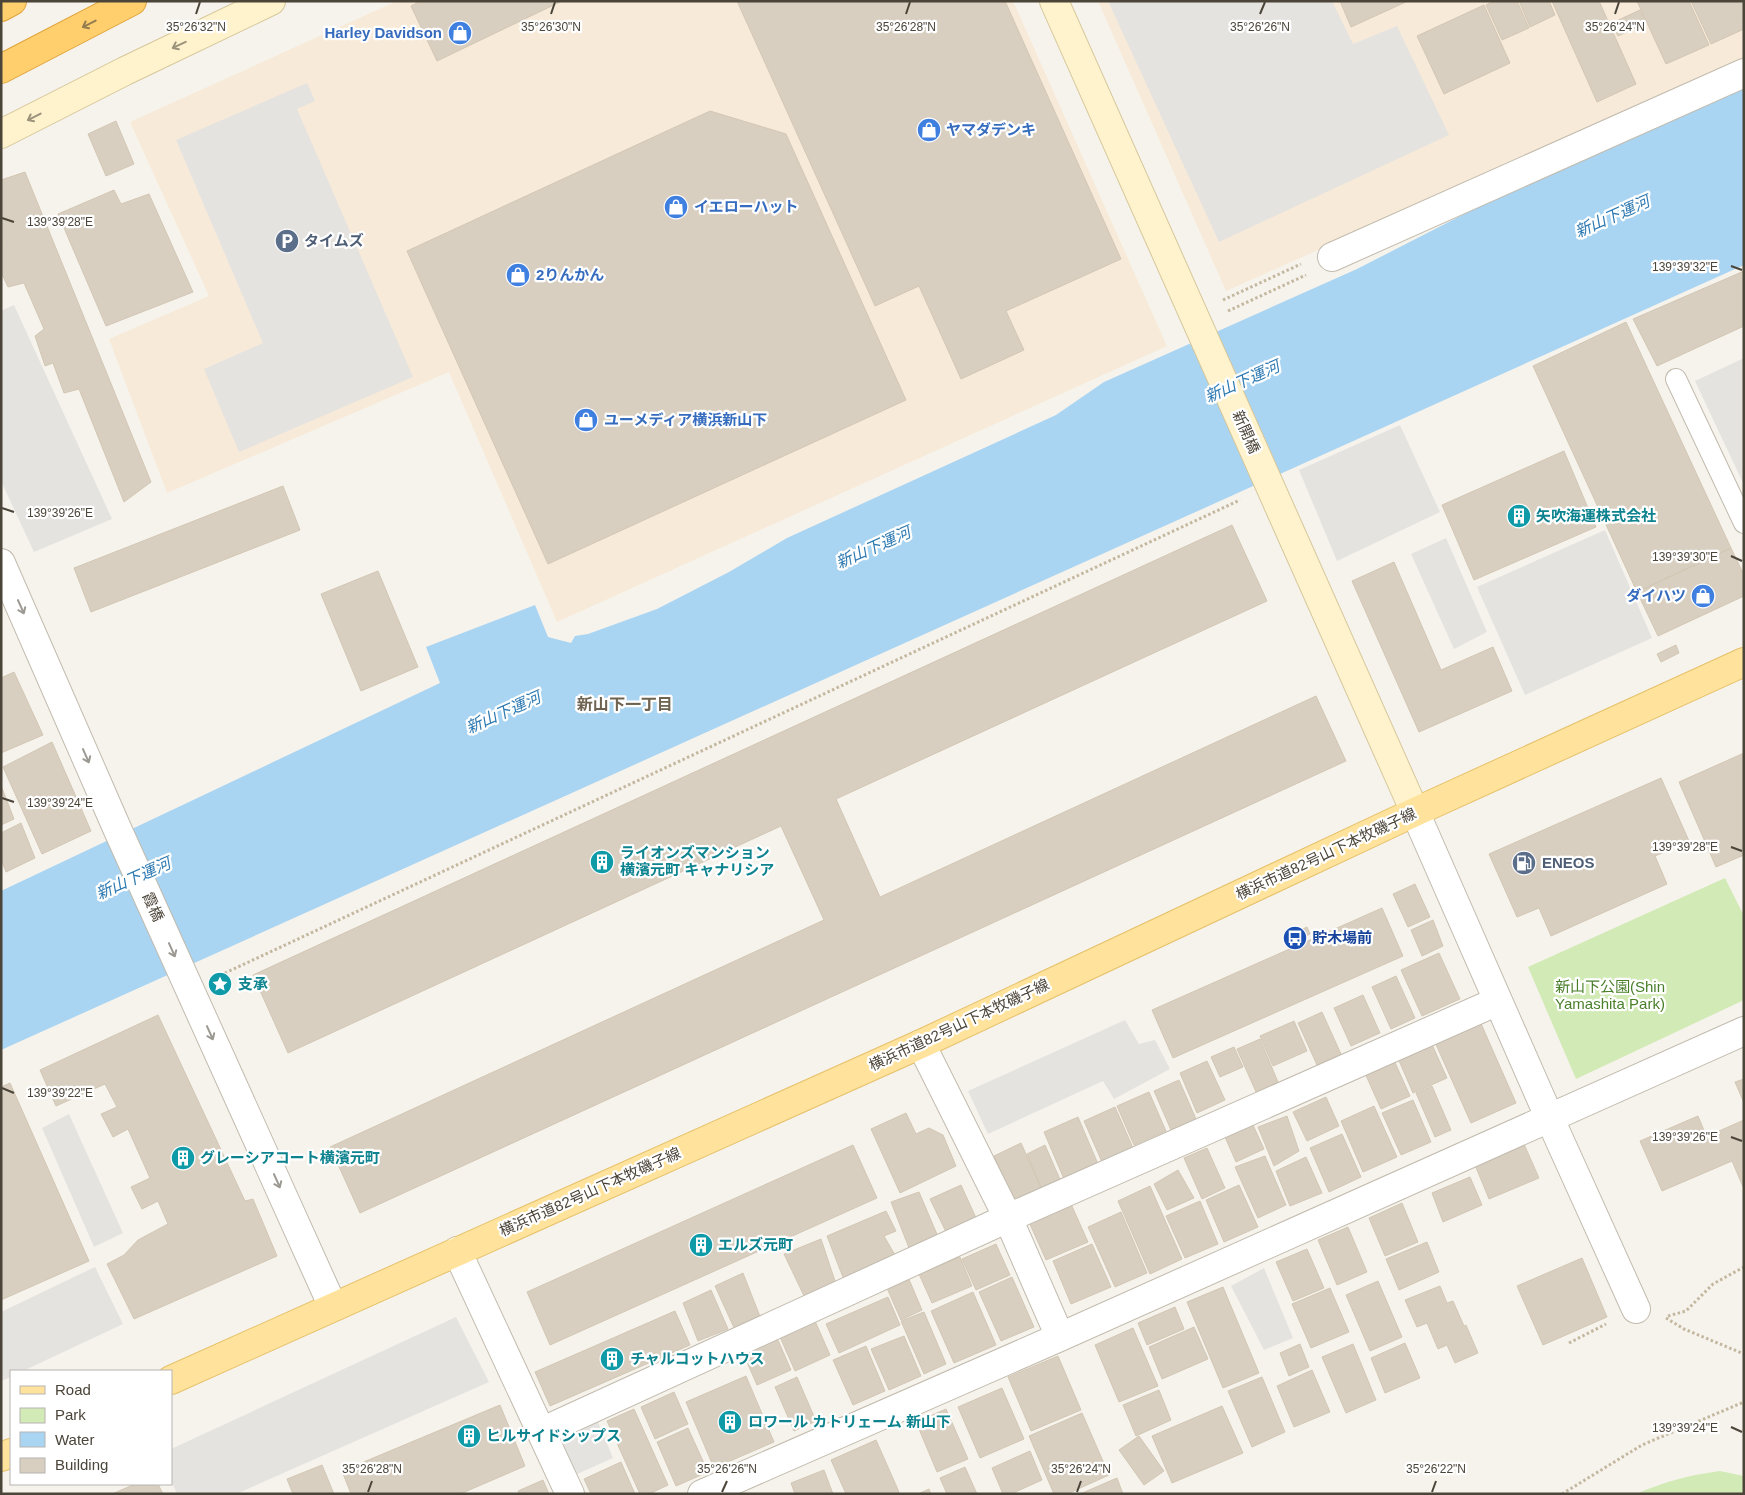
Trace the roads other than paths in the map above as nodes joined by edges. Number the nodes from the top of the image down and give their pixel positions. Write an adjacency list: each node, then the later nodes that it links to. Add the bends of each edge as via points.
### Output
1 (12, 1): 5 (highway)
2 (132, 1): 6 (highway, one-way to 6)
3 (270, 1): 8 (street, one-way to 8)
4 (1054, 1): 14 (street, 新開橋)
5 (1, 7)
6 (1, 69)
7 (1744, 73): 9 (street)
8 (1, 134)
9 (1332, 257)
10 (1676, 379): 11 (lane)
11 (1744, 523)
12 (1, 563): 21 (street, 霞橋, one-way to 21)
13 (1744, 662): 14 (main road, 横浜市道82号山下本牧磯子線)
14 (1415, 812): 15 (street); 17 (main road, 横浜市道82号山下本牧磯子線)
15 (1498, 1001): 18 (street); 19 (street)
16 (1744, 1031): 18 (street)
17 (921, 1044): 19 (street); 20 (main road, 横浜市道82号山下本牧磯子線)
18 (1550, 1119): 22 (street); 23 (street)
19 (1008, 1218): 23 (street); 25 (street)
20 (457, 1252): 21 (main road, 横浜市道82号山下本牧磯子線); 25 (street)
21 (333, 1307): 24 (main road, 横浜市道82号山下本牧磯子線)
22 (1636, 1309)
23 (1060, 1337): 27 (street)
24 (172, 1380)
25 (541, 1432): 26 (street)
26 (570, 1494)
27 (702, 1494)

